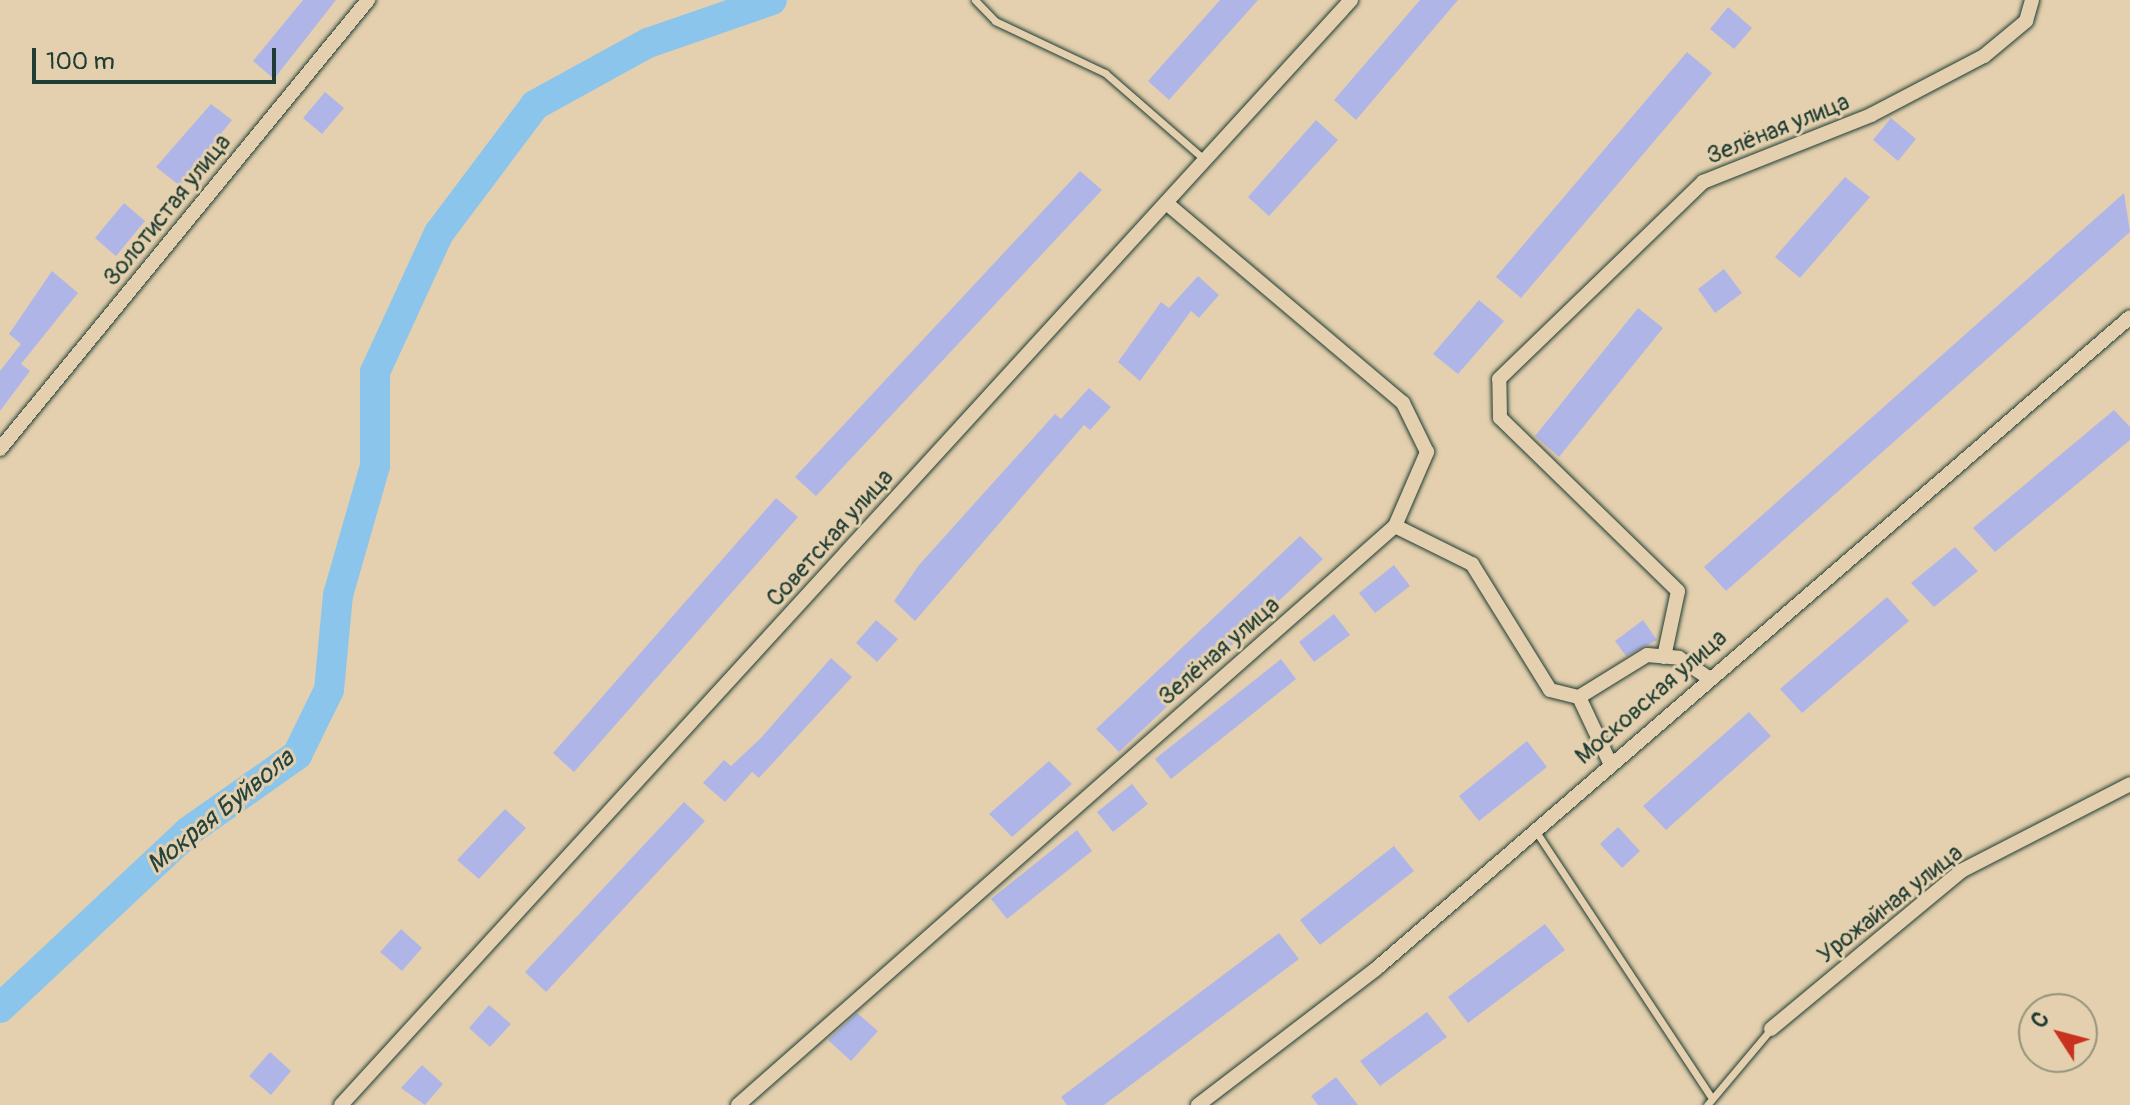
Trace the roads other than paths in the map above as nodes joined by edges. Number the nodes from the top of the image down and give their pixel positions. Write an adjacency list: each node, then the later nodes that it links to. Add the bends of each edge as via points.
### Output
1 (368, 0): 8 (street, Золотистая улица)
2 (975, 0): 5 (lane, via 995,21 1105,73)
3 (1351, 0): 5 (street, Советская улица)
4 (2032, 0): 10 (street, Зелёная улица, via 2026,21 1984,56 1871,115 1703,182 1499,379 1500,418 1678,591)
5 (1205, 160): 6 (street, Советская улица)
6 (1166, 203): 9 (street, Зелёная улица, via 1403,403 1427,452); 18 (street, Советская улица)
7 (2130, 317): 11 (street, Московская улица)
8 (0, 449)
9 (1395, 526): 12 (street, via 1472,564 1550,690); 19 (street, Зелёная улица)
10 (1664, 657): 11 (street); 12 (street, via 1647,655)
11 (1707, 677): 13 (street, Московская улица)
12 (1579, 697): 13 (street)
13 (1610, 763): 15 (street, Московская улица)
14 (2130, 784): 16 (street, Урожайная улица, via 1961,871)
15 (1534, 829): 17 (lane); 20 (street, Московская улица, via 1377,968)
16 (1771, 1029): 17 (lane)
17 (1710, 1095): 21 (lane)
18 (341, 1105)
19 (738, 1105)
20 (1198, 1105)
21 (1707, 1105)

